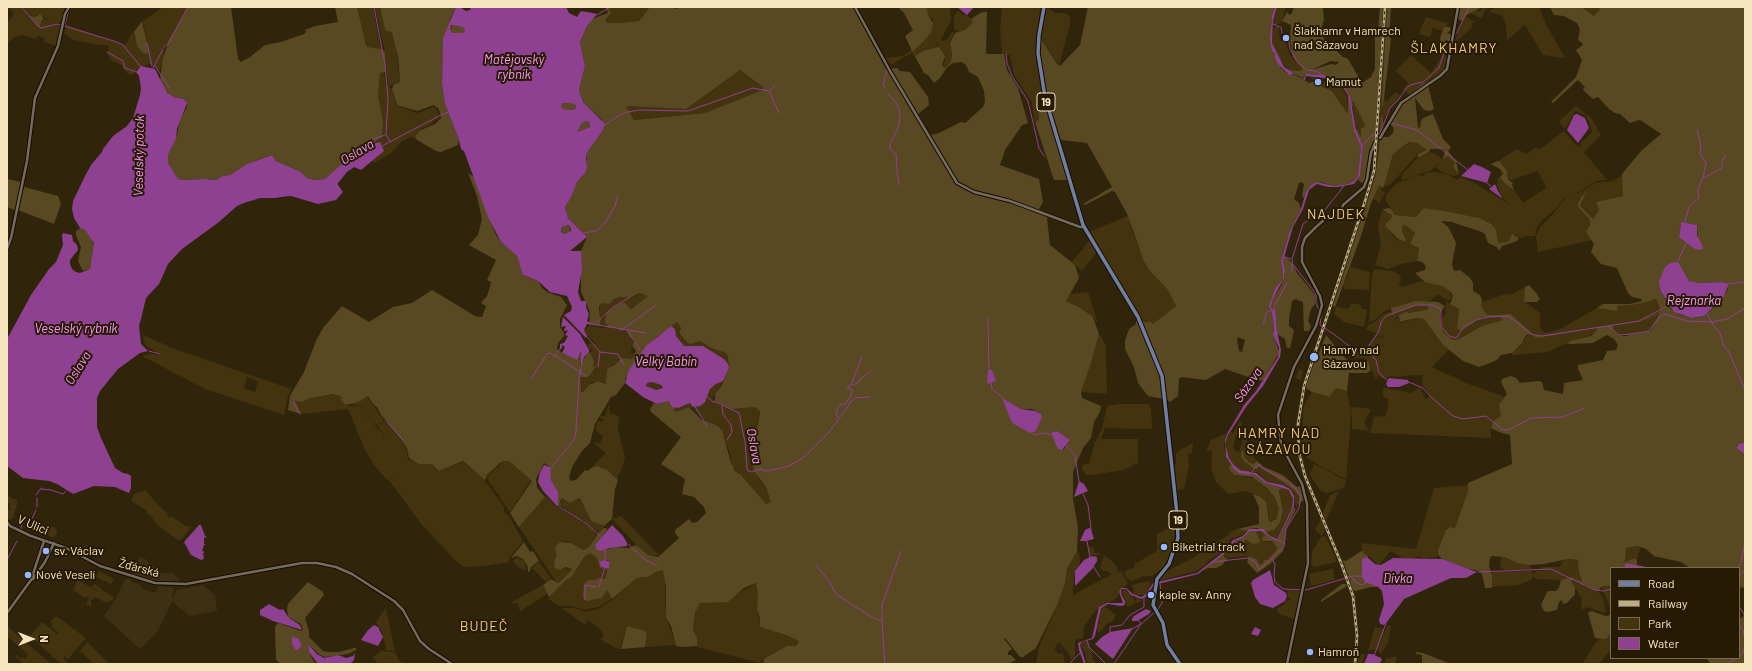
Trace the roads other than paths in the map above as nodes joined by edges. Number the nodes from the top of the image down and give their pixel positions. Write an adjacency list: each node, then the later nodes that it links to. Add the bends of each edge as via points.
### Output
1 (68, 7): 8 (street, via 58,46 35,98 27,161)
2 (855, 7): 7 (street, via 957,183 974,192 1010,201)
3 (1044, 7): 7 (main road, 19, via 1038,51 1045,97)
4 (1458, 7): 5 (street, via 1447,69 1401,103)
5 (1380, 138)
6 (1375, 143): 16 (street, via 1364,187 1343,205 1340,213 1324,220 1316,227 1305,238 1302,247 1302,262 1320,296 1322,306 1316,326 1294,367 1278,419 1281,445 1302,484 1307,504 1308,563)
7 (1084, 227): 15 (main road, 19, via 1138,317 1162,376 1178,538 1169,564 1158,577 1153,601 1163,623 1167,645)
8 (7, 249)
9 (7, 522): 10 (street, V Ulici, via 14,528)
10 (44, 541): 11 (street, V Ulici); 12 (street)
11 (54, 543): 12 (street, via 42,568); 14 (street, Žďárská, via 100,566 151,582 180,584 305,562 343,570 394,601 403,610 420,641)
12 (31, 580): 13 (street)
13 (7, 613)
14 (452, 664)
15 (1180, 664)
16 (1287, 664)

